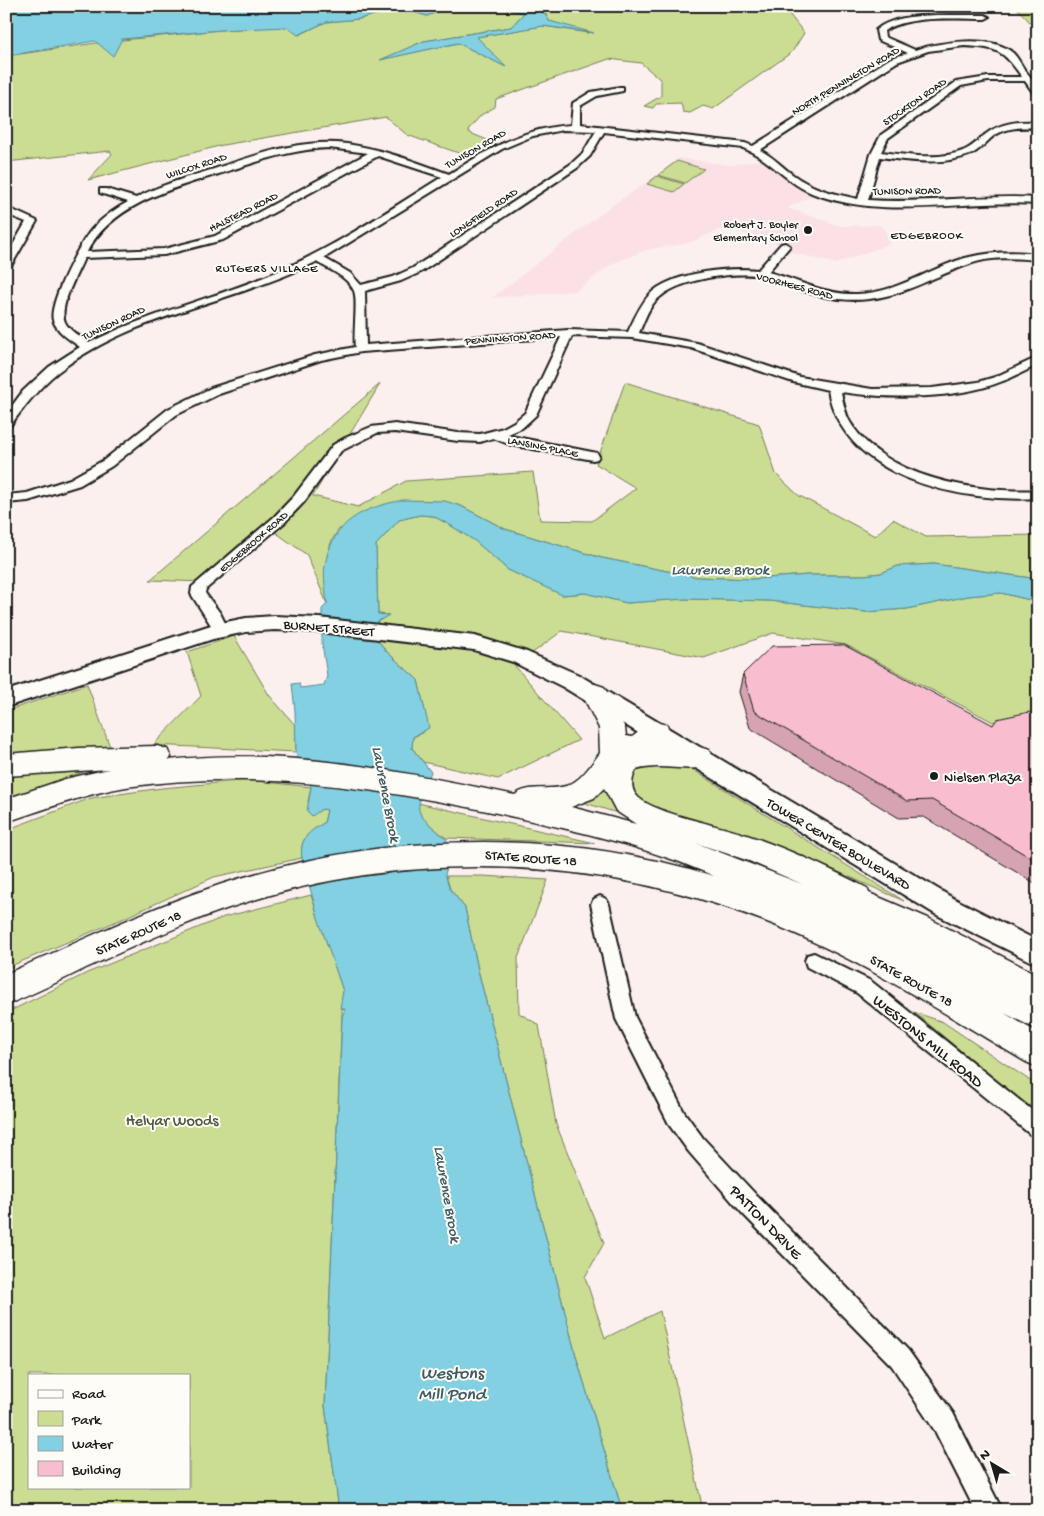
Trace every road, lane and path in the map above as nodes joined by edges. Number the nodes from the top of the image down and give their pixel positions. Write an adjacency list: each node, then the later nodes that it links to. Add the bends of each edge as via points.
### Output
1 (985, 17): 2 (street, via 920,19 888,24 880,30 879,34 887,42)
2 (912, 52): 3 (street, NORTH PENNINGTON ROAD, via 942,46 983,45 1006,52); 9 (street, NORTH PENNINGTON ROAD, via 894,60)
3 (1028, 79): 5 (street, NORTH PENNINGTON ROAD); 11 (street, STOCKTON ROAD, via 988,79 959,84 884,137)
4 (620, 89): 7 (street, via 594,94 576,105)
5 (1038, 93)
6 (1038, 125): 11 (street, via 1014,125 1000,129 969,151 949,157)
7 (577, 127): 8 (street, TUNISON ROAD); 12 (street, TUNISON ROAD, via 513,140)
8 (601, 129): 9 (street, TUNISON ROAD, via 737,144); 24 (street, LONGFIELD ROAD, via 587,154 574,166 417,270 398,279)
9 (754, 149): 16 (street, TUNISON ROAD, via 810,189)
10 (376, 153): 12 (street, WILCOX ROAD); 14 (street, WILCOX ROAD, via 347,146 295,148 173,185); 19 (street, HALSTEAD ROAD, via 219,238 164,252)
11 (876, 154): 16 (street, STOCKTON ROAD)
12 (450, 177): 21 (street, TUNISON ROAD)
13 (103, 191): 14 (street)
14 (134, 201): 19 (street, WILCOX ROAD, via 97,229 86,242)
15 (1038, 201): 16 (street, TUNISON ROAD, via 1003,199 909,205)
16 (862, 203)
17 (6, 210): 22 (street, via 32,221)
18 (784, 246): 23 (street)
19 (81, 255): 27 (street, WILCOX ROAD, via 59,301 57,317 63,329)
20 (1038, 257): 23 (street, VOORHEES ROAD, via 1006,254 979,258 890,293 871,297 821,294)
21 (317, 258): 24 (street, via 346,274); 27 (street, TUNISON ROAD, via 254,285 144,320)
22 (6, 266)
23 (761, 273): 26 (street, VOORHEES ROAD, via 710,275 670,285 646,305)
24 (359, 289): 28 (street)
25 (568, 333): 26 (street, PENNINGTON ROAD); 28 (street, PENNINGTON ROAD); 32 (street, EDGEBROOK ROAD, via 530,415)
26 (632, 335): 30 (street, PENNINGTON ROAD, via 692,345 771,373)
27 (88, 347): 31 (street, TUNISON ROAD, via 33,388)
28 (361, 349): 35 (street, PENNINGTON ROAD, via 319,357 216,391 172,412 108,464 75,482)
29 (1038, 360): 30 (street, PENNINGTON ROAD, via 999,379 932,392 872,393)
30 (834, 388): 34 (street, via 838,410 852,433 890,463 932,482 964,490 1006,496)
31 (6, 422)
32 (495, 435): 33 (street, LANSING PLACE, via 511,441); 36 (street, EDGEBROOK ROAD, via 458,437 396,428 375,430 337,448 299,500 199,587 198,594)
33 (593, 456)
34 (1038, 494)
35 (6, 499)
36 (221, 629): 37 (street, BURNET STREET, via 259,624 319,624 461,641 537,664); 38 (street, BURNET STREET)
37 (594, 694): 39 (street, BURNET STREET); 40 (highway, via 612,728)
38 (6, 699)
39 (650, 728): 40 (highway); 41 (street, TOWER CENTER BOULEVARD)
40 (621, 758): 41 (highway, via 655,754); 44 (highway, via 576,794 554,799); 48 (highway, via 618,788 623,799 636,810 785,861)
41 (699, 758): 49 (street, TOWER CENTER BOULEVARD, via 944,906)
42 (6, 765): 43 (highway, via 164,756)
43 (255, 767): 44 (highway, STATE ROUTE 18, via 360,777); 45 (highway, STATE ROUTE 18, via 173,769 125,776 68,789)
44 (498, 802): 46 (highway, STATE ROUTE 18)
45 (6, 811)
46 (670, 845): 48 (highway, via 741,860); 53 (highway, STATE ROUTE 18, via 844,915)
47 (600, 904): 56 (street, PATTON DRIVE, via 626,1019 677,1119 750,1205 900,1358 944,1422)
48 (881, 911): 52 (highway)
49 (1038, 954)
50 (814, 961): 55 (street, WESTONS MILL ROAD, via 864,987)
51 (6, 990): 54 (highway, STATE ROUTE 18, via 152,924 230,894 310,872 428,856 494,854 550,857 623,867 748,901 851,947)
52 (1038, 991)
53 (1038, 1015)
54 (1038, 1050)
55 (1038, 1128)
56 (989, 1510)

